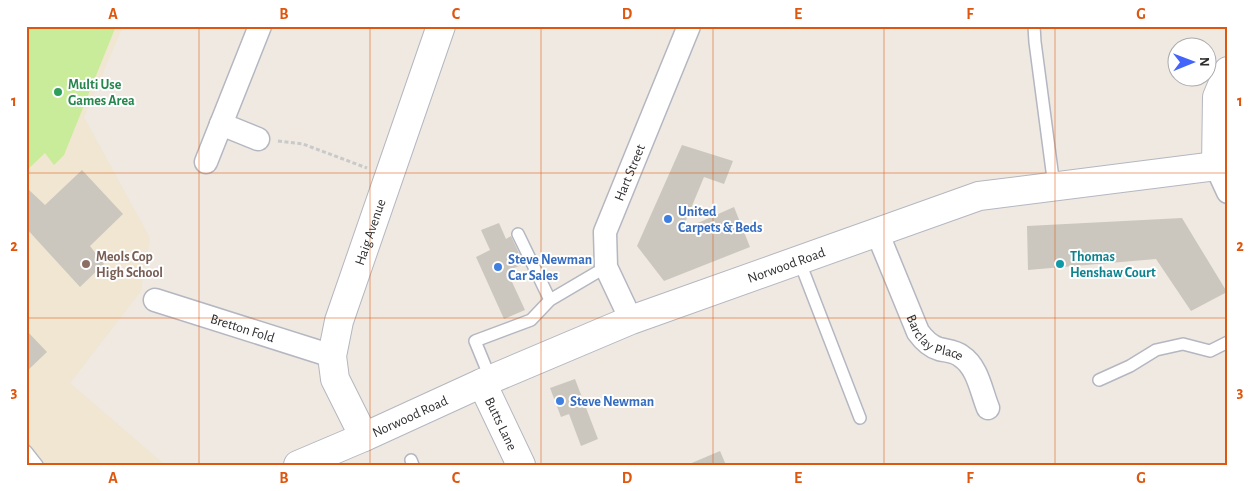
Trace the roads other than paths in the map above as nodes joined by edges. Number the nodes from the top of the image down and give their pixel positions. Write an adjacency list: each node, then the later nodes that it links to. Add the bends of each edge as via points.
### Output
1 (260, 26): 6 (street)
2 (441, 26): 20 (main road, Haig Avenue, via 339,321)
3 (689, 26): 15 (street, Hart Street, via 605,232)
4 (1034, 26): 10 (lane)
5 (1228, 72): 9 (main road, via 1217,97)
6 (221, 124): 7 (street); 8 (street)
7 (258, 140)
8 (206, 162)
9 (1222, 164): 10 (main road, Norwood Road); 11 (street)
10 (1054, 186): 12 (main road, Norwood Road, via 979,196)
11 (1228, 192)
12 (877, 232): 14 (main road, Norwood Road); 23 (street, Barclay Place, via 918,332 930,344 954,352 968,362)
13 (518, 234): 17 (lane)
14 (799, 260): 18 (main road, Norwood Road); 24 (lane)
15 (606, 267): 17 (lane); 18 (street, Hart Street)
16 (155, 300): 20 (street, Bretton Fold)
17 (550, 300): 22 (lane, via 531,320 475,341)
18 (631, 320): 22 (main road, Norwood Road)
19 (1228, 342): 21 (lane, via 1210,351 1184,344 1156,350)
20 (332, 356): 25 (main road, Haig Avenue, via 335,379)
21 (1099, 380)
22 (486, 382): 25 (main road, Norwood Road); 29 (main road, Butts Lane)
23 (988, 408)
24 (860, 418)
25 (364, 437): 28 (main road, Norwood Road)
26 (26, 451): 27 (lane)
27 (38, 465)
28 (298, 465)
29 (521, 465)

